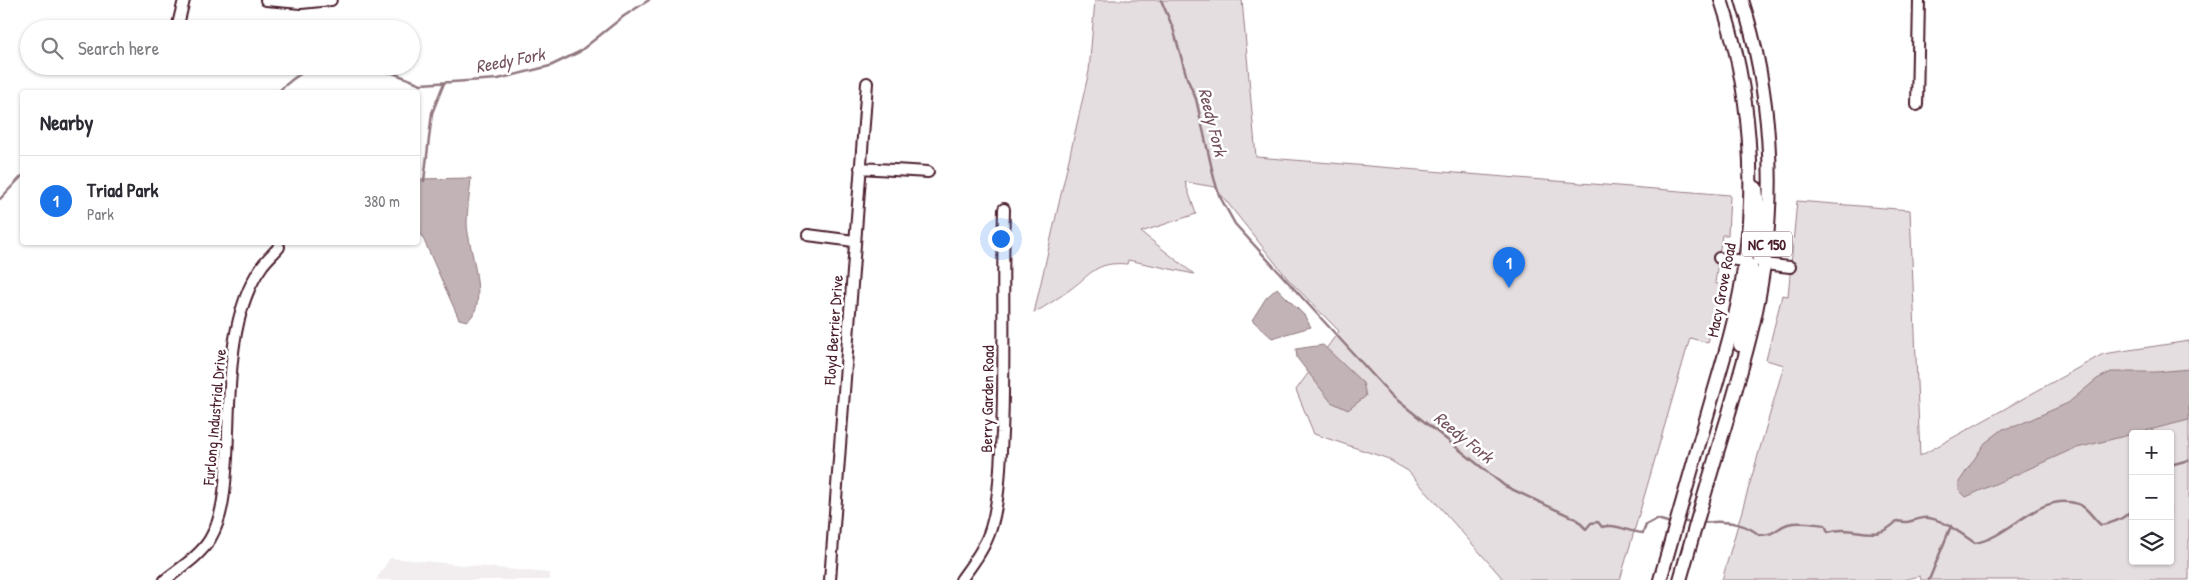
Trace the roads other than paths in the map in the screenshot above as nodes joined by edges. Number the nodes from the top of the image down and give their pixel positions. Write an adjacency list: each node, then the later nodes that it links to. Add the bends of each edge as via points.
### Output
1 (184, 0): 7 (street)
2 (266, 0): 3 (street, via 301,3)
3 (332, 0)
4 (1721, 0): 10 (main road, Macy Grove Road / NC 150, via 1741,78)
5 (1742, 0): 19 (main road, NC 150, via 1760,74 1767,124 1770,195)
6 (1919, 0): 9 (street)
7 (179, 20)
8 (867, 83): 11 (street, Floyd Berrier Drive)
9 (1917, 105)
10 (1747, 126): 18 (main road, Macy Grove Road / NC 150, via 1750,195); 19 (main road, via 1758,197 1757,252)
11 (860, 168): 12 (street); 15 (street, Floyd Berrier Drive)
12 (928, 172)
13 (1004, 209): 24 (street, Berry Garden Road, via 1002,305 1005,370 1000,474 992,527 984,548)
14 (808, 235): 15 (street)
15 (854, 241): 23 (street, Floyd Berrier Drive)
16 (279, 246): 22 (street, Furlong Industrial Drive, via 261,267 238,322 231,374 225,484 218,521 210,540)
17 (1719, 258): 18 (street)
18 (1745, 261): 21 (main road, via 1751,267 1752,280); 25 (main road, Macy Grove Road / NC 150, via 1734,322)
19 (1764, 264): 20 (street); 21 (main road, NC 150, via 1753,326)
20 (1790, 267)
21 (1726, 422): 26 (main road, NC 150)
22 (165, 580)
23 (830, 580)
24 (961, 580)
25 (1660, 580)
26 (1680, 580)

